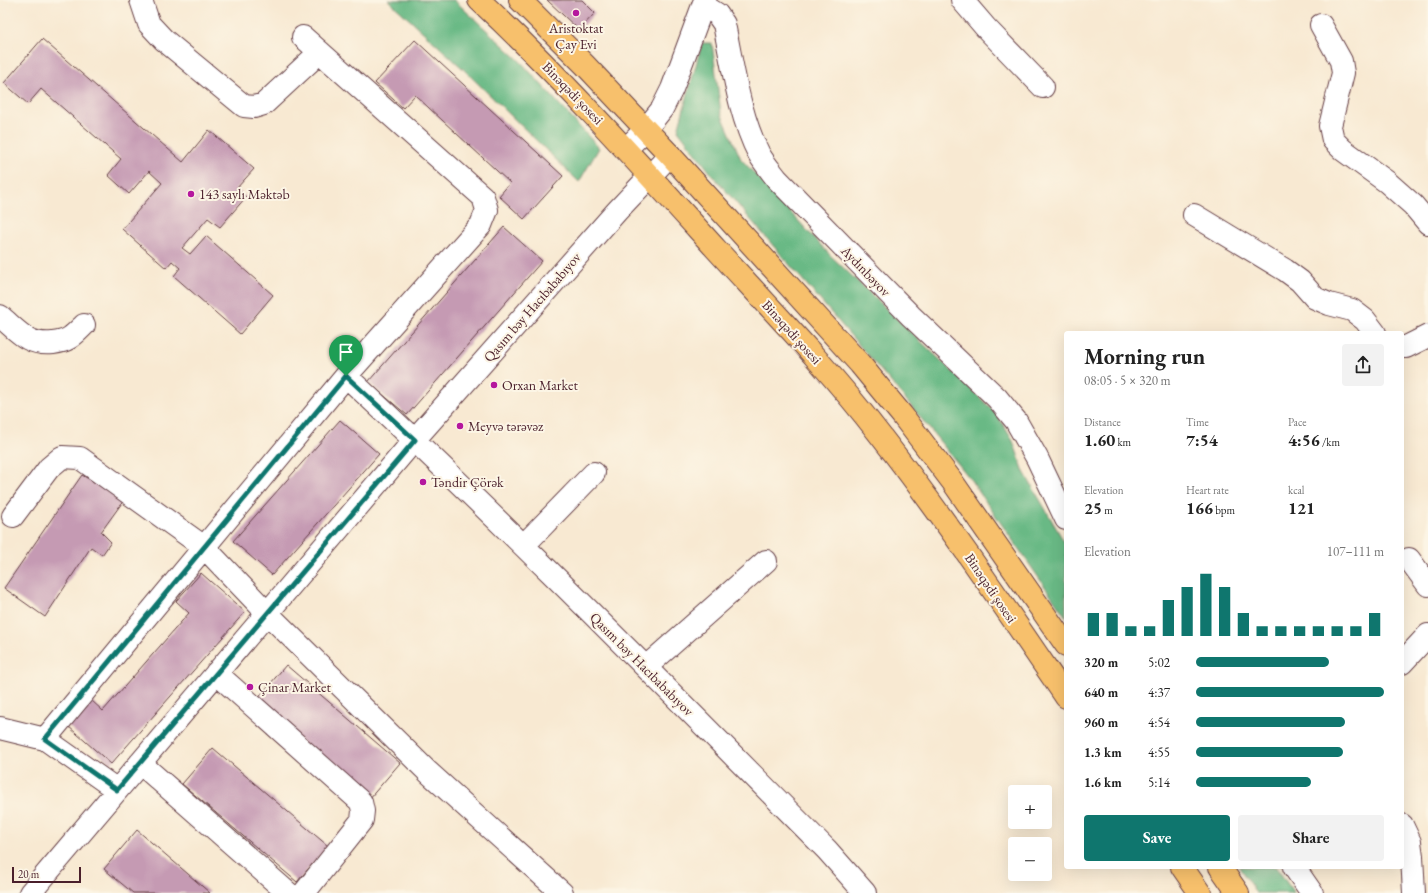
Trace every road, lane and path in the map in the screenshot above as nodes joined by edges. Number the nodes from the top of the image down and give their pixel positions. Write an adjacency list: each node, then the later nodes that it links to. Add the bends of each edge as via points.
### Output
1 (141, 0): 8 (street, via 149,24 164,40 244,106 264,104)
2 (479, 0): 11 (main road, Binəqədi şosesi, via 553,72)
3 (520, 0): 10 (main road, Binəqədi şosesi)
4 (962, 0): 9 (street)
5 (704, 3): 10 (street, via 672,89 662,109); 24 (street, Aydınbəyov, via 724,24 743,112 760,156 777,179 905,311 997,398 1016,421)
6 (1321, 25): 15 (street, via 1341,61 1343,74 1330,126 1333,140 1387,182 1413,205)
7 (303, 37): 8 (street)
8 (320, 52): 21 (street, via 483,197 487,210 481,225)
9 (1043, 87)
10 (646, 129): 11 (street); 12 (main road, Binəqədi şosesi)
11 (626, 149): 13 (main road, Binəqədi şosesi)
12 (670, 155): 13 (street, Qasım bəy Hacıbababıyov); 33 (main road, Binəqədi şosesi, via 860,364 902,415 952,481)
13 (650, 175): 22 (street, Qasım bəy Hacıbababıyov); 37 (main road, Binəqədi şosesi, via 836,381 879,434 971,558)
14 (1194, 215): 18 (street, via 1285,270 1300,281 1315,298 1352,310)
15 (1428, 223)
16 (0, 316): 17 (street, via 23,336 44,344 63,342)
17 (84, 325)
18 (1373, 331)
19 (1428, 336): 20 (street)
20 (1404, 347)
21 (346, 376): 22 (street); 27 (street)
22 (415, 440): 26 (street, Qasım bəy Hacıbababıyov); 31 (street, Qasım bəy Hacıbababıyov)
23 (594, 473): 26 (street)
24 (1064, 515)
25 (13, 516): 27 (street, via 49,468 62,457 80,458)
26 (524, 545): 35 (street, Qasım bəy Hacıbababıyov)
27 (204, 547): 31 (street); 39 (street)
28 (1409, 559): 30 (street)
29 (766, 561): 35 (street)
30 (1428, 585)
31 (267, 613): 36 (street, Qasım bəy Hacıbababıyov); 49 (street, via 428,772)
32 (1428, 635): 34 (street)
33 (1064, 641)
34 (1404, 661)
35 (646, 667): 50 (street, Qasım bəy Hacıbababıyov, via 827,850)
36 (216, 673): 40 (street, Qasım bəy Hacıbababıyov); 48 (street, via 361,802 362,820)
37 (1064, 694)
38 (0, 728): 39 (street)
39 (45, 739): 41 (street)
40 (140, 763): 41 (street, Qasım bəy Hacıbababıyov); 47 (street)
41 (117, 790): 46 (street, Qasım bəy Hacıbababıyov)
42 (1404, 829): 54 (street, via 1410,842)
43 (1183, 869): 51 (main road)
44 (1221, 869): 52 (main road)
45 (1295, 869): 53 (street)
46 (36, 891)
47 (288, 893)
48 (304, 893)
49 (562, 893)
50 (865, 893)
51 (1200, 893)
52 (1238, 893)
53 (1312, 893)
54 (1414, 893)

